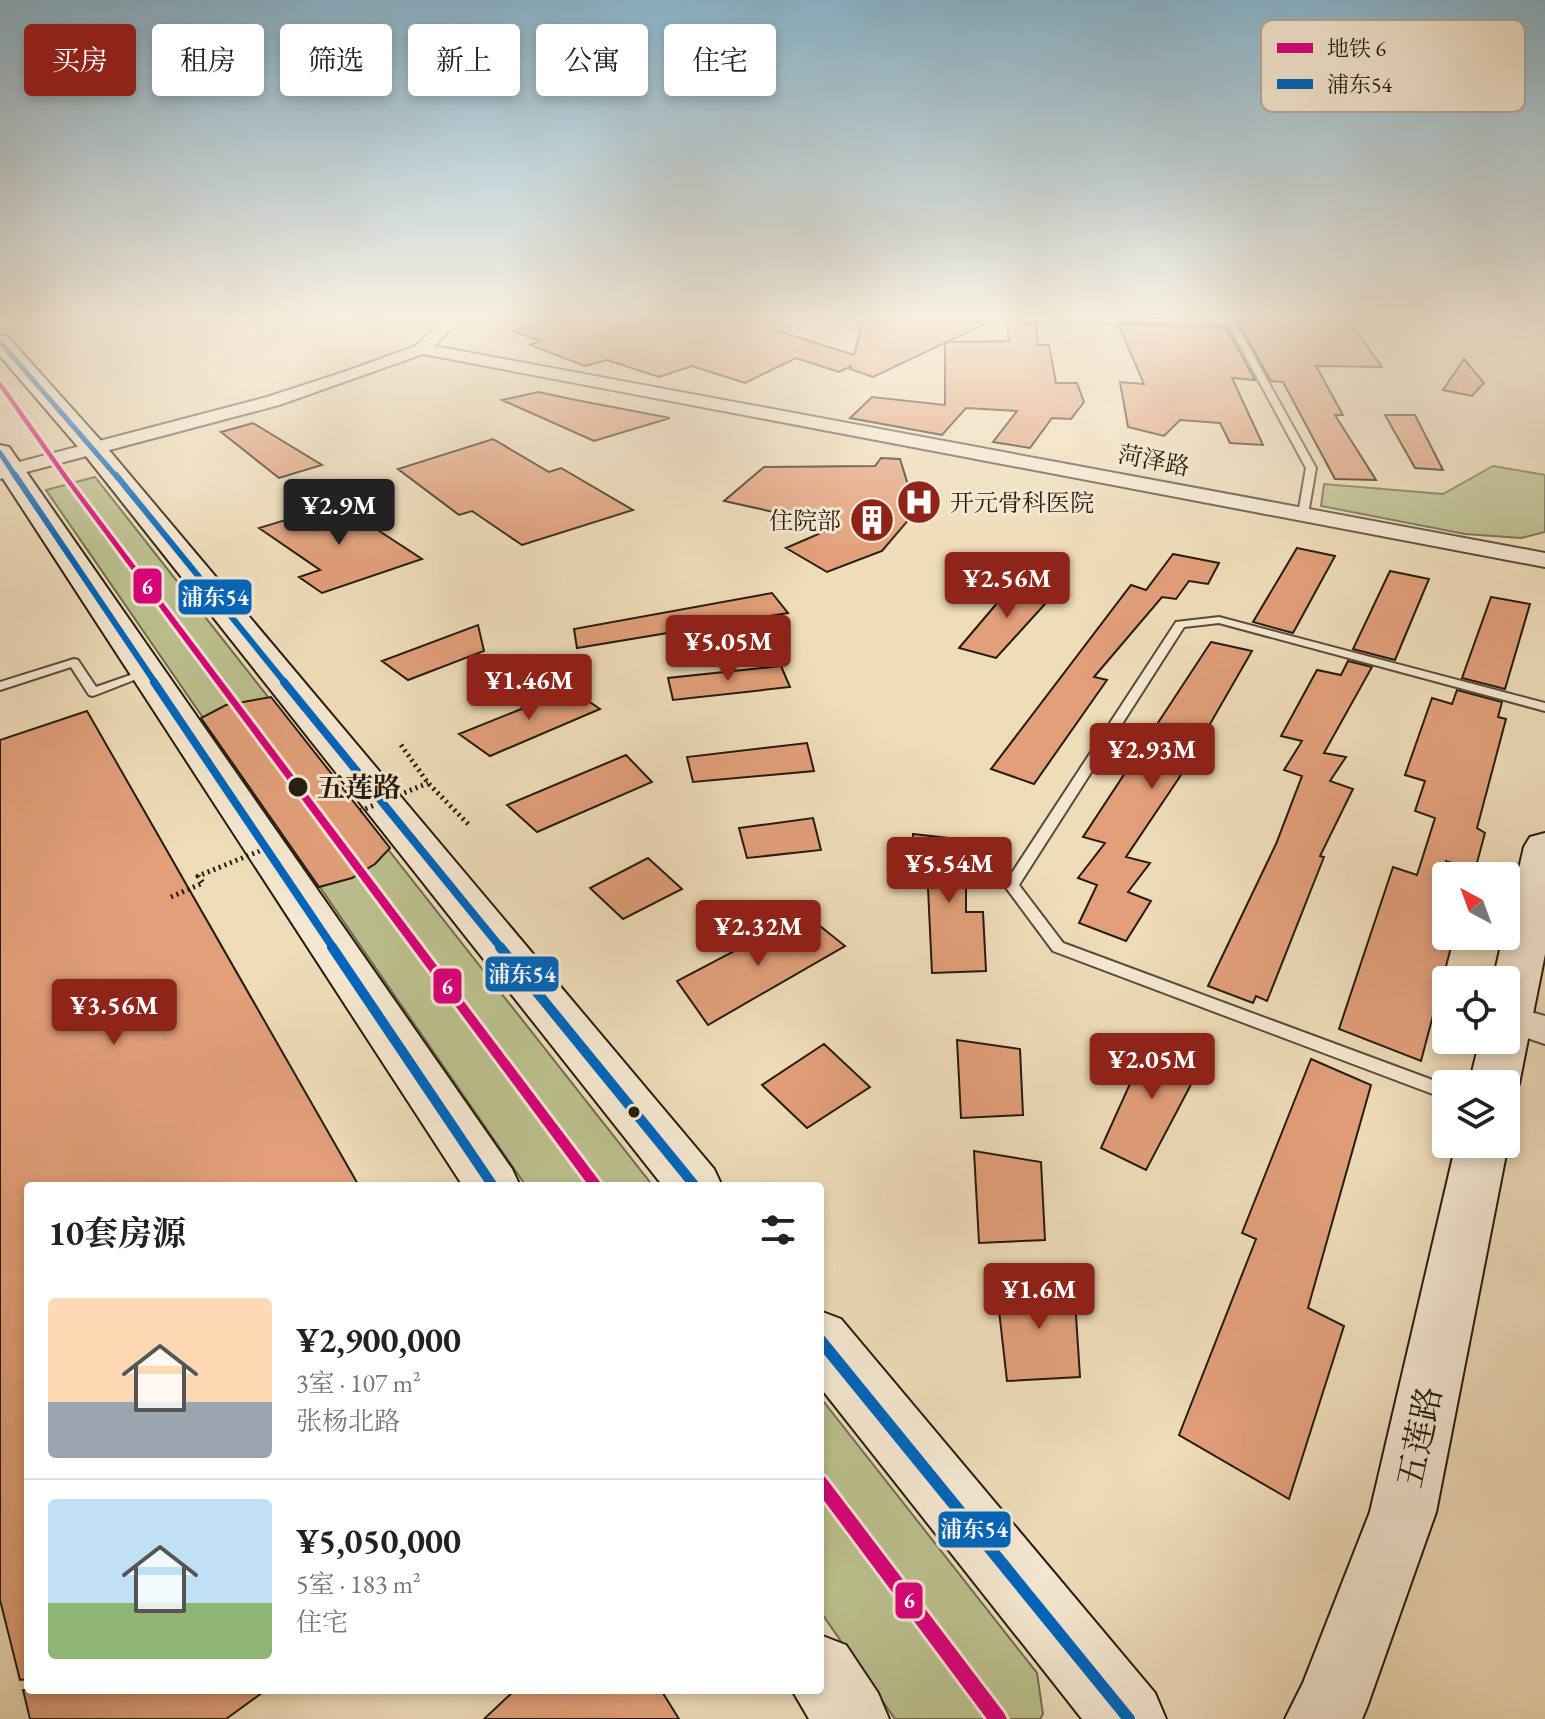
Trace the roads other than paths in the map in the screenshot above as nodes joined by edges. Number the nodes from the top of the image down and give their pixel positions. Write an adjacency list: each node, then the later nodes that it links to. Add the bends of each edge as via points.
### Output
1 (47, 395): 5 (main road)
2 (290, 395): 5 (street)
3 (669, 395): 7 (street, 菏泽路)
4 (1271, 395): 7 (lane, via 1311,468)
5 (94, 449): 6 (street); 17 (main road)
6 (4, 465): 9 (main road)
7 (1303, 514): 8 (street, 菏泽路)
8 (1545, 560)
9 (146, 673): 10 (lane, via 93,692 74,662); 16 (main road)
10 (0, 686)
11 (1545, 707): 14 (lane, via 1219,620 1180,624 1011,885 1058,947)
12 (1545, 847): 13 (main road)
13 (1520, 1005)
14 (1432, 1087)
15 (1479, 1158): 22 (main road, 五莲路, via 1403,1512)
16 (490, 1182)
17 (692, 1182)
18 (824, 1345): 21 (main road)
19 (824, 1677): 20 (main road)
20 (852, 1719)
21 (1129, 1719)
22 (1322, 1719)

